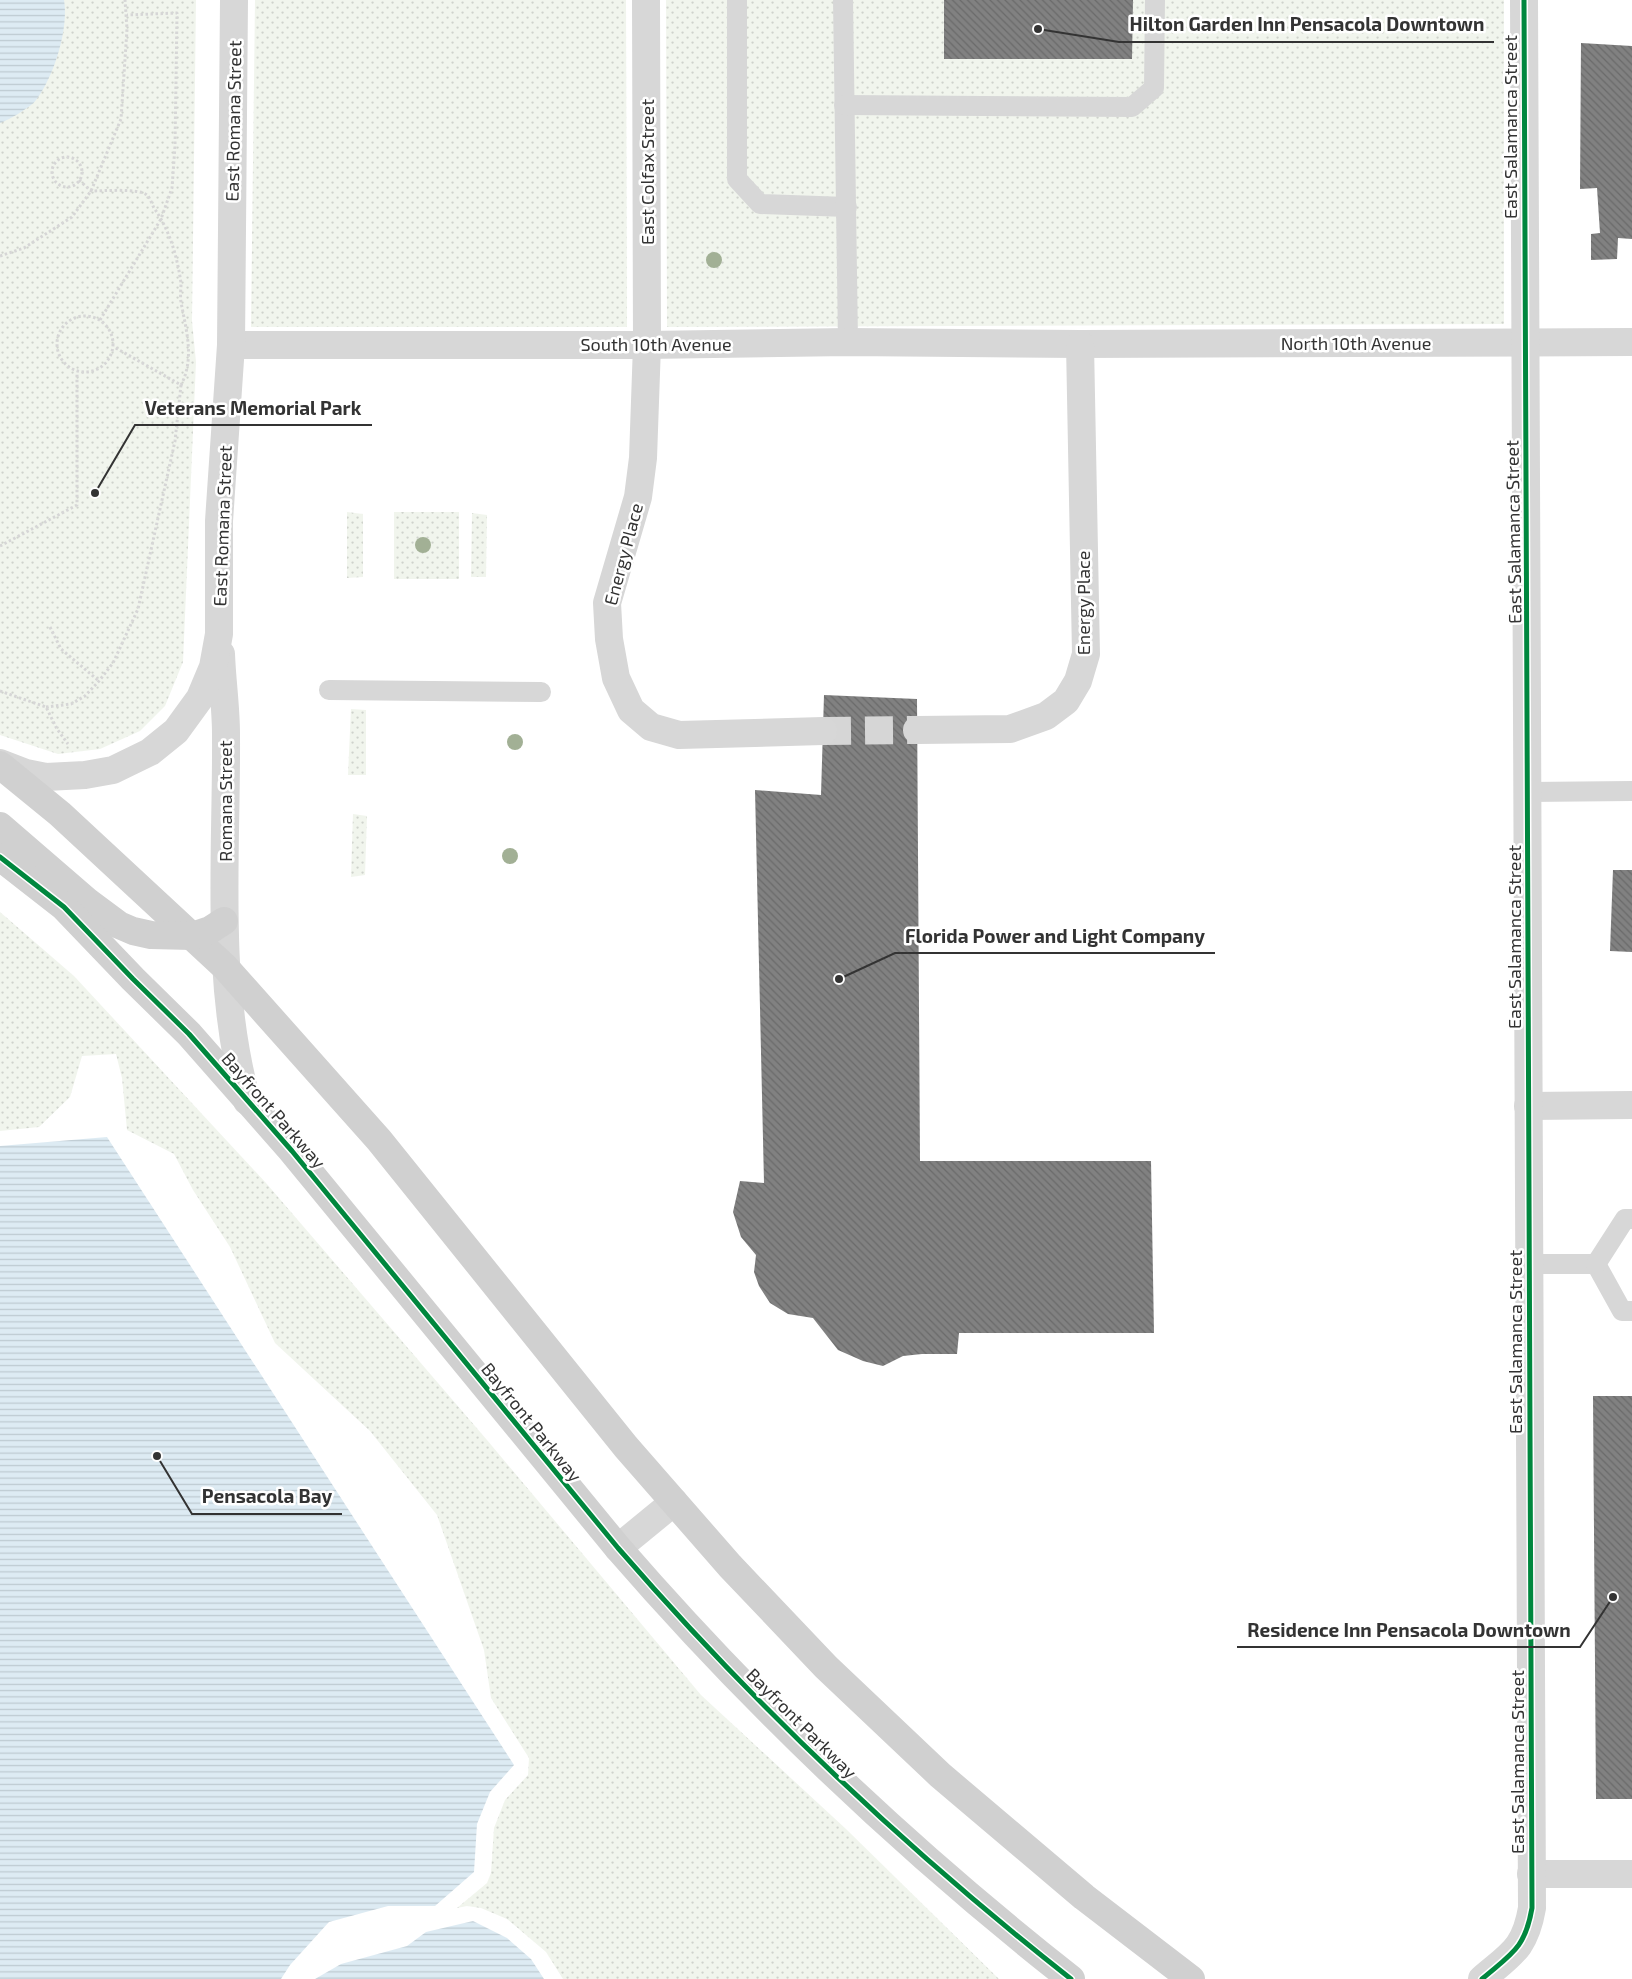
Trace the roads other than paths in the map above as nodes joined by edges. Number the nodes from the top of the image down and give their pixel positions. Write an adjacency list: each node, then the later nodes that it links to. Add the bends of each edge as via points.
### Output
1 (234, 0): 13 (street, East Romana Street)
2 (646, 0): 14 (street, East Colfax Street)
3 (737, 0): 8 (lane, via 737,179 760,204)
4 (844, 0): 7 (lane)
5 (1155, 0): 7 (lane, via 1154,88 1132,107)
6 (1524, 0): 10 (street, East Salamanca Street)
7 (844, 105): 8 (lane)
8 (847, 206): 9 (lane)
9 (848, 342): 12 (street, South 10th Avenue); 14 (street, South 10th Avenue)
10 (1524, 342): 11 (street, North 10th Avenue); 12 (street, North 10th Avenue); 22 (street, East Salamanca Street)
11 (1632, 342)
12 (1080, 344): 18 (street, Energy Place, via 1086,654 1078,681 1066,700 1046,716 1010,729)
13 (231, 345): 14 (street, South 10th Avenue); 15 (street, East Romana Street, via 219,521)
14 (647, 345): 19 (street, Energy Place, via 643,458 638,497 607,602 616,678 631,710 651,727 680,735)
15 (219, 634): 20 (street, East Romana Street, via 213,667 200,698 176,731 150,752 113,770 85,775 46,777); 25 (street, Romana Street, via 226,732)
16 (329, 690): 17 (lane)
17 (541, 692)
18 (917, 730)
19 (823, 731)
20 (0, 764): 26 (main road, via 60,814)
21 (1632, 791): 22 (lane)
22 (1528, 792): 30 (street, East Salamanca Street)
23 (0, 826): 26 (main road, via 119,925 151,935)
24 (0, 857): 28 (main road, Bayfront Parkway, via 64,907 189,1034)
25 (224, 921): 26 (main road); 27 (street, Romana Street)
26 (192, 936): 27 (main road)
27 (225, 967): 28 (street, Romana Street, via 239,1069); 35 (main road, via 379,1140)
28 (247, 1101): 36 (main road, Bayfront Parkway, via 322,1187)
29 (1632, 1105): 30 (street)
30 (1528, 1106): 32 (street, East Salamanca Street)
31 (1632, 1219): 33 (lane, via 1625,1219)
32 (1529, 1264): 33 (lane); 37 (street, East Salamanca Street)
33 (1596, 1264): 34 (lane, via 1622,1310)
34 (1632, 1311)
35 (674, 1502): 36 (street); 40 (main road, via 826,1667 940,1775 1084,1897)
36 (618, 1548): 39 (main road, Bayfront Parkway, via 735,1677 832,1773 922,1855)
37 (1531, 1874): 38 (street); 41 (street, East Salamanca Street, via 1532,1908 1528,1929 1518,1948)
38 (1632, 1874)
39 (1071, 1979)
40 (1191, 1979)
41 (1482, 1979)

